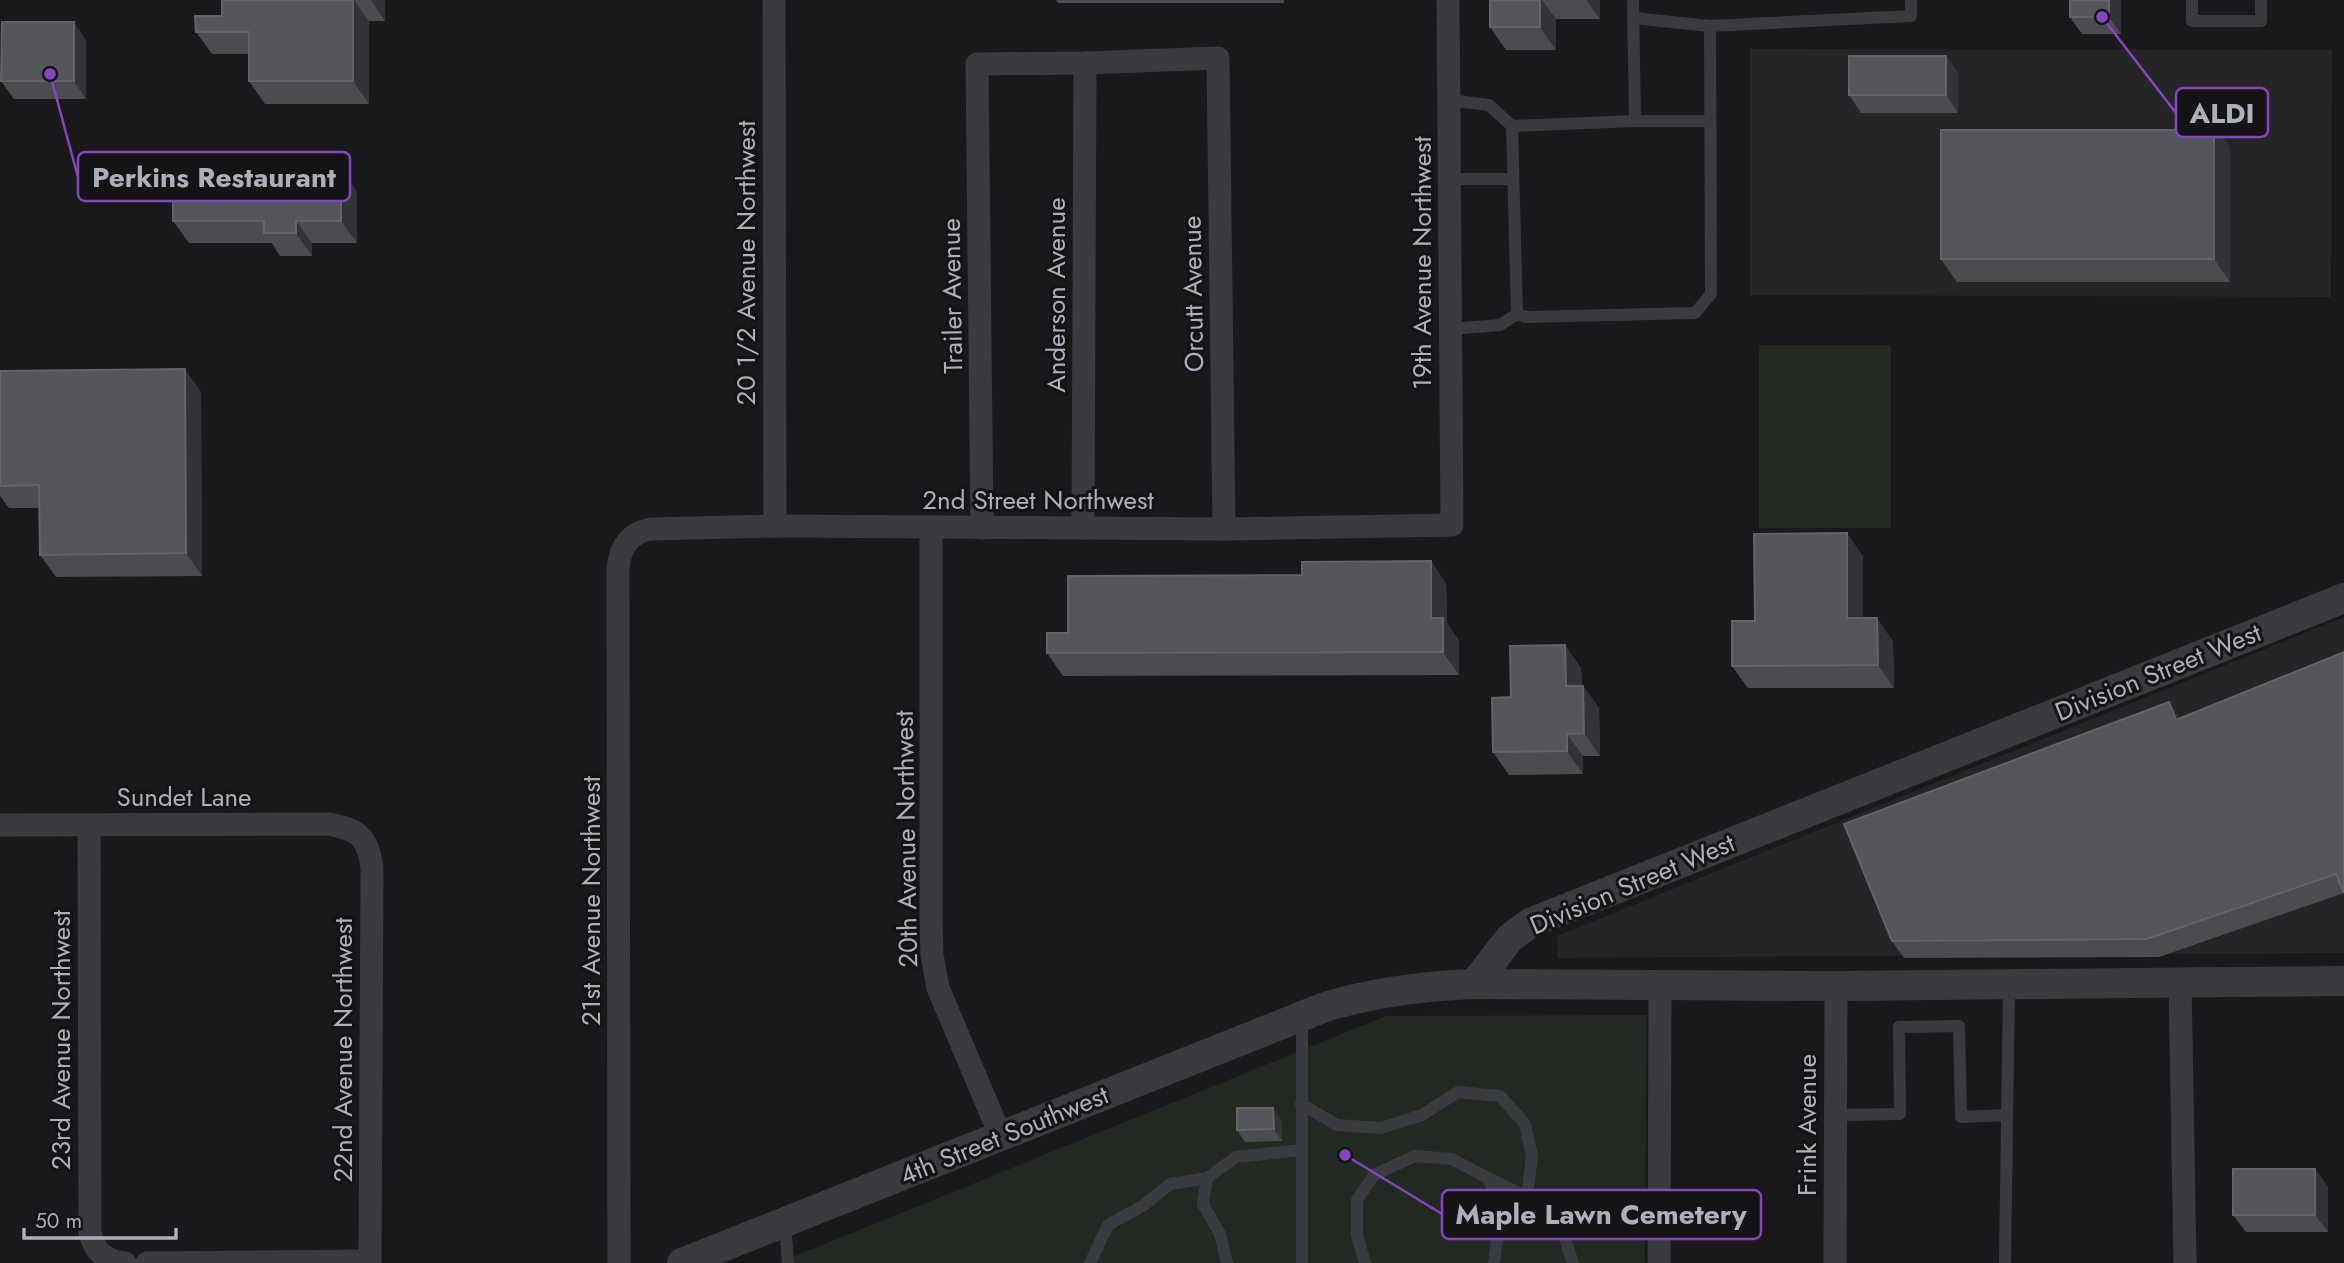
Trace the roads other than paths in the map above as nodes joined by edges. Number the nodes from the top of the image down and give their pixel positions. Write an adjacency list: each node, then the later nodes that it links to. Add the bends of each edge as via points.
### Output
1 (774, 0): 19 (street, 20 1/2 Avenue Northwest)
2 (1448, 0): 10 (street, 19th Avenue Northwest)
3 (1633, 0): 7 (lane)
4 (1911, 0): 8 (lane, via 1911,16)
5 (2192, 0): 6 (lane, via 2192,21 2261,21)
6 (2261, 0)
7 (1633, 18): 8 (lane); 11 (lane)
8 (1710, 26): 12 (lane)
9 (1085, 63): 21 (street, Trailer Avenue, via 977,64); 22 (street, Anderson Avenue); 23 (street, Orcutt Avenue, via 1217,58)
10 (1449, 100): 13 (lane, via 1489,105); 14 (street, 19th Avenue Northwest)
11 (1635, 121): 12 (lane); 13 (lane)
12 (1710, 121): 16 (lane, via 1711,294 1695,313)
13 (1512, 126): 15 (lane)
14 (1450, 179): 15 (lane); 17 (street, 19th Avenue Northwest)
15 (1513, 179): 16 (lane)
16 (1517, 314): 17 (lane, via 1500,325)
17 (1451, 329): 18 (street, 19th Avenue Northwest)
18 (1452, 525): 23 (street, 2nd Street Northwest)
19 (775, 526): 20 (street, 2nd Street Northwest); 24 (street, 2nd Street Northwest, via 651,529 638,531)
20 (930, 528): 21 (street, 2nd Street Northwest); 39 (street, 20th Avenue Northwest, via 932,955 938,988)
21 (982, 528): 22 (street, 2nd Street Northwest)
22 (1083, 528): 23 (street, 2nd Street Northwest)
23 (1224, 529)
24 (627, 540): 48 (street, 21st Avenue Northwest, via 618,569)
25 (2344, 598): 31 (street, Division Street West, via 1530,923 1510,938)
26 (0, 825): 27 (street, Sundet Lane)
27 (89, 825): 28 (street, Sundet Lane, via 329,824 349,828); 46 (street, 23rd Avenue Northwest, via 90,1232 98,1253)
28 (364, 839): 45 (street, 22nd Avenue Northwest, via 372,868)
29 (2344, 981): 30 (street)
30 (2180, 982): 32 (street); 60 (street)
31 (1474, 984): 33 (street); 35 (street, 4th Street Southwest, via 1366,995)
32 (2009, 984): 34 (street); 38 (lane)
33 (1660, 986): 34 (street); 57 (street)
34 (1836, 986): 37 (street, Frink Avenue)
35 (1314, 1012): 36 (lane); 39 (street, 4th Street Southwest)
36 (1301, 1104): 40 (lane); 43 (lane, via 1337,1125 1381,1128 1423,1115 1458,1092 1500,1096 1525,1124 1532,1157)
37 (1835, 1115): 38 (lane, via 1900,1114 1899,1027 1959,1026 1961,1117); 58 (street, Frink Avenue)
38 (2007, 1115): 59 (lane)
39 (1001, 1137): 44 (street, 4th Street Southwest)
40 (1301, 1150): 41 (lane, via 1236,1157); 53 (lane)
41 (1207, 1178): 51 (lane, via 1170,1184 1108,1225); 52 (lane, via 1203,1204 1220,1234)
42 (1488, 1178): 43 (lane); 54 (lane, via 1452,1158 1415,1156 1374,1175 1357,1200 1357,1234); 55 (lane, via 1501,1208)
43 (1527, 1197): 56 (lane, via 1559,1221)
44 (785, 1222): 49 (street, 4th Street Southwest); 50 (lane)
45 (370, 1262): 47 (street)
46 (125, 1263)
47 (147, 1263)
48 (620, 1263)
49 (682, 1263)
50 (788, 1263)
51 (1090, 1263)
52 (1227, 1263)
53 (1302, 1263)
54 (1365, 1263)
55 (1494, 1263)
56 (1573, 1263)
57 (1659, 1263)
58 (1835, 1263)
59 (2005, 1263)
60 (2185, 1263)

